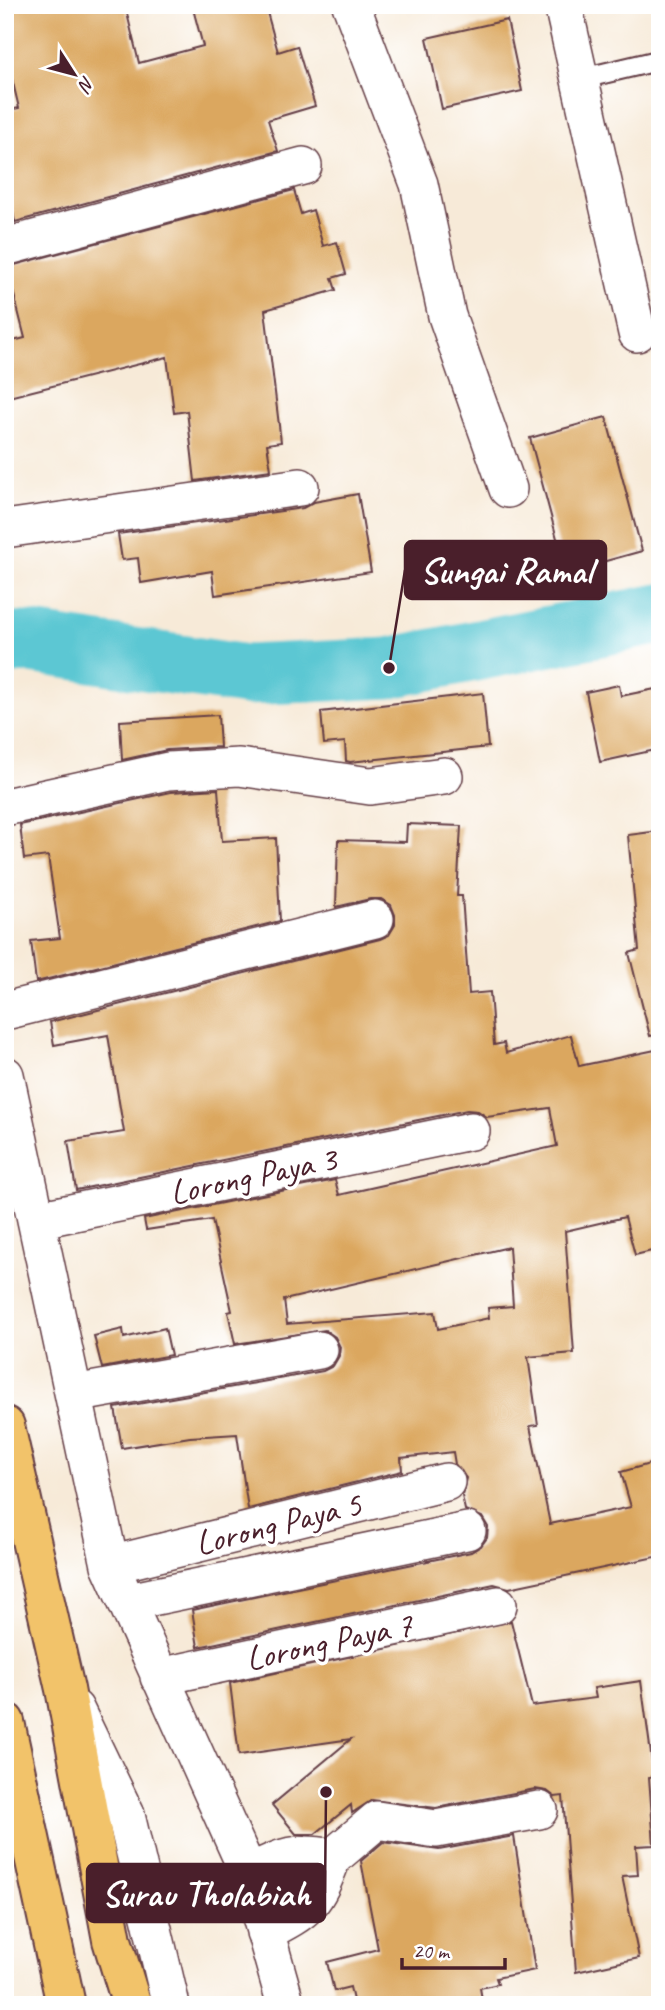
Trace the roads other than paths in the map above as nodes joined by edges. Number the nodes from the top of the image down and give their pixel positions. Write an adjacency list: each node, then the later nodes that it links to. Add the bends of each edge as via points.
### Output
1 (351, 5): 9 (street, via 419,184 447,316)
2 (563, 5): 4 (street)
3 (660, 60): 4 (lane)
4 (580, 79): 7 (street)
5 (303, 166): 6 (street)
6 (5, 247)
7 (637, 333)
8 (300, 487): 10 (street)
9 (509, 489)
10 (5, 529)
11 (444, 776): 12 (street, via 370,786 239,767 168,771)
12 (5, 807)
13 (375, 919): 14 (street)
14 (5, 1011)
15 (5, 1075): 17 (street)
16 (471, 1131): 17 (street, Lorong Paya 3)
17 (36, 1220): 19 (street)
18 (319, 1350): 19 (street)
19 (74, 1394): 23 (street)
20 (5, 1426): 27 (highway)
21 (446, 1482): 23 (street, Lorong Paya 5)
22 (467, 1531): 24 (street)
23 (110, 1564): 24 (street)
24 (128, 1602): 26 (street)
25 (499, 1605): 26 (street, Lorong Paya 7)
26 (159, 1677): 31 (street)
27 (65, 1689): 34 (highway, via 112,1940); 35 (street, via 126,1815)
28 (5, 1722): 33 (highway)
29 (539, 1810): 30 (street, via 436,1829 377,1820)
30 (332, 1858): 31 (street, via 304,1853 276,1859); 32 (street, via 321,1889 303,1913)
31 (249, 1874): 32 (street)
32 (265, 1932): 36 (street)
33 (66, 2005)
34 (132, 2005)
35 (171, 2005)
36 (286, 2005)

